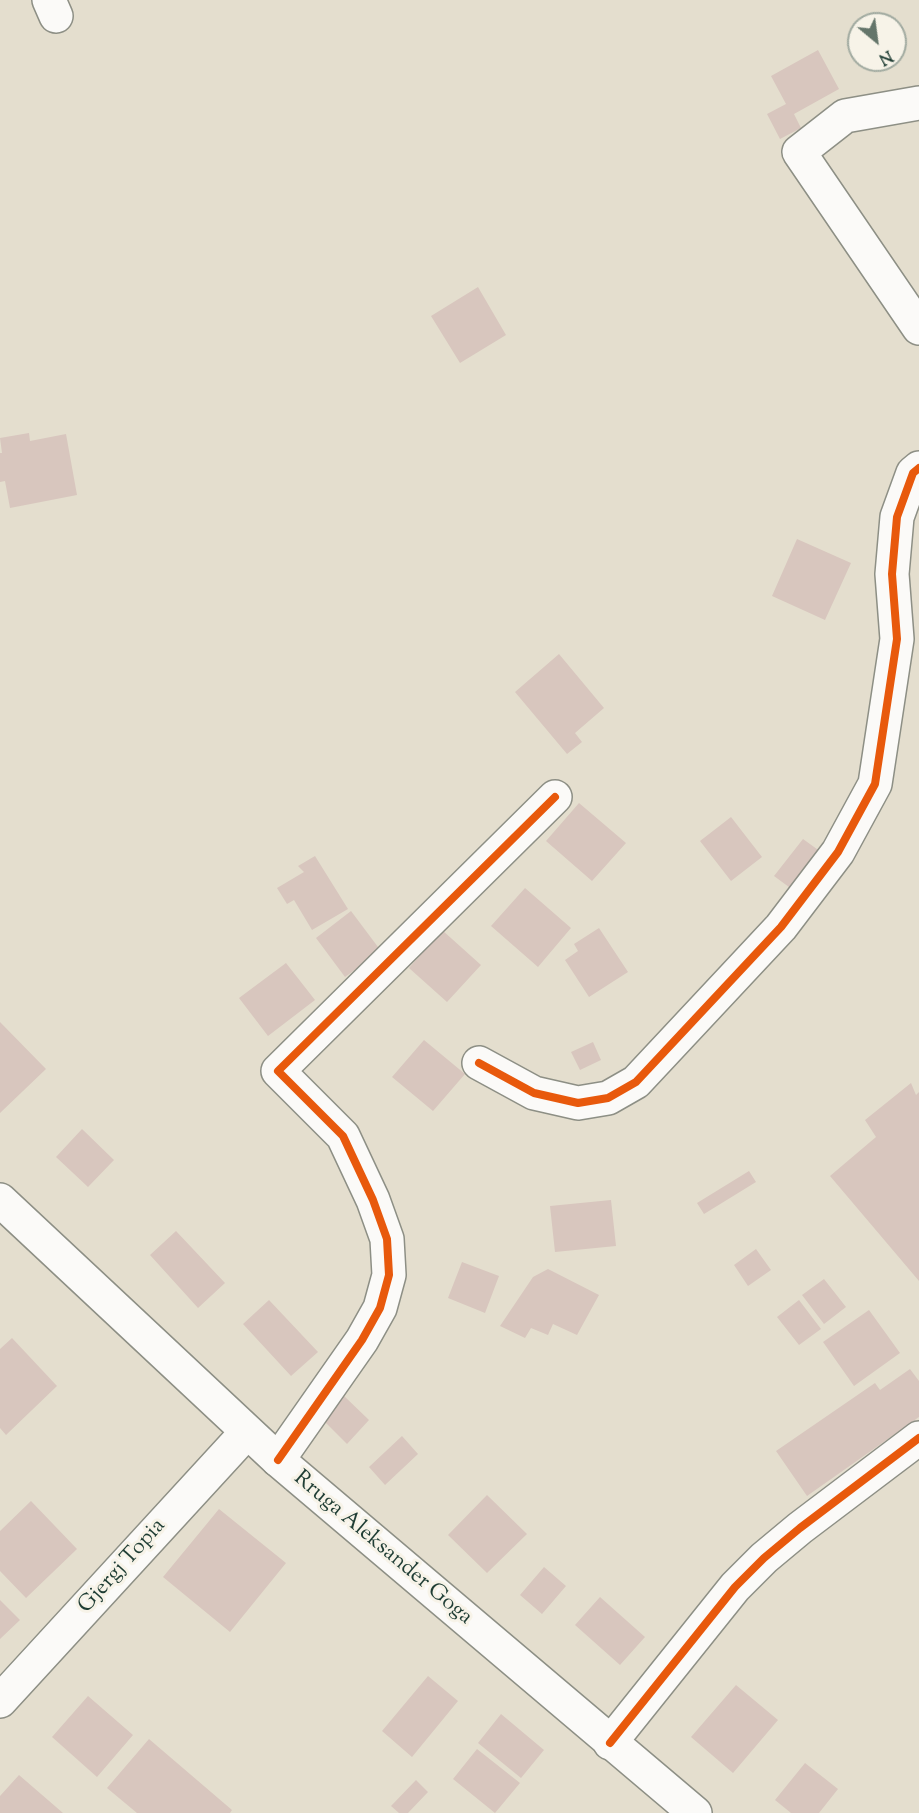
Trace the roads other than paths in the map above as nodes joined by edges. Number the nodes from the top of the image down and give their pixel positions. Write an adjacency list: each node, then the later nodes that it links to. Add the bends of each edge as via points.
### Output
1 (919, 103): 2 (street, via 845,116 799,152)
2 (919, 328)
3 (919, 468): 5 (street, via 913,473 897,517 892,574 897,639 875,784 838,852 781,927 636,1082 608,1098 578,1103 534,1093)
4 (555, 797): 9 (street, via 278,1071 343,1136 387,1239 389,1275 380,1308 362,1340)
5 (478, 1063)
6 (0, 1200): 7 (street, Rruga Aleksander Goga)
7 (247, 1432): 9 (street, Rruga Aleksander Goga); 10 (street, Gjergj Topia)
8 (919, 1438): 11 (street, via 764,1558 735,1587)
9 (278, 1460): 11 (street, Rruga Aleksander Goga)
10 (0, 1701)
11 (610, 1743): 12 (street, Rruga Aleksander Goga)
12 (695, 1813)

